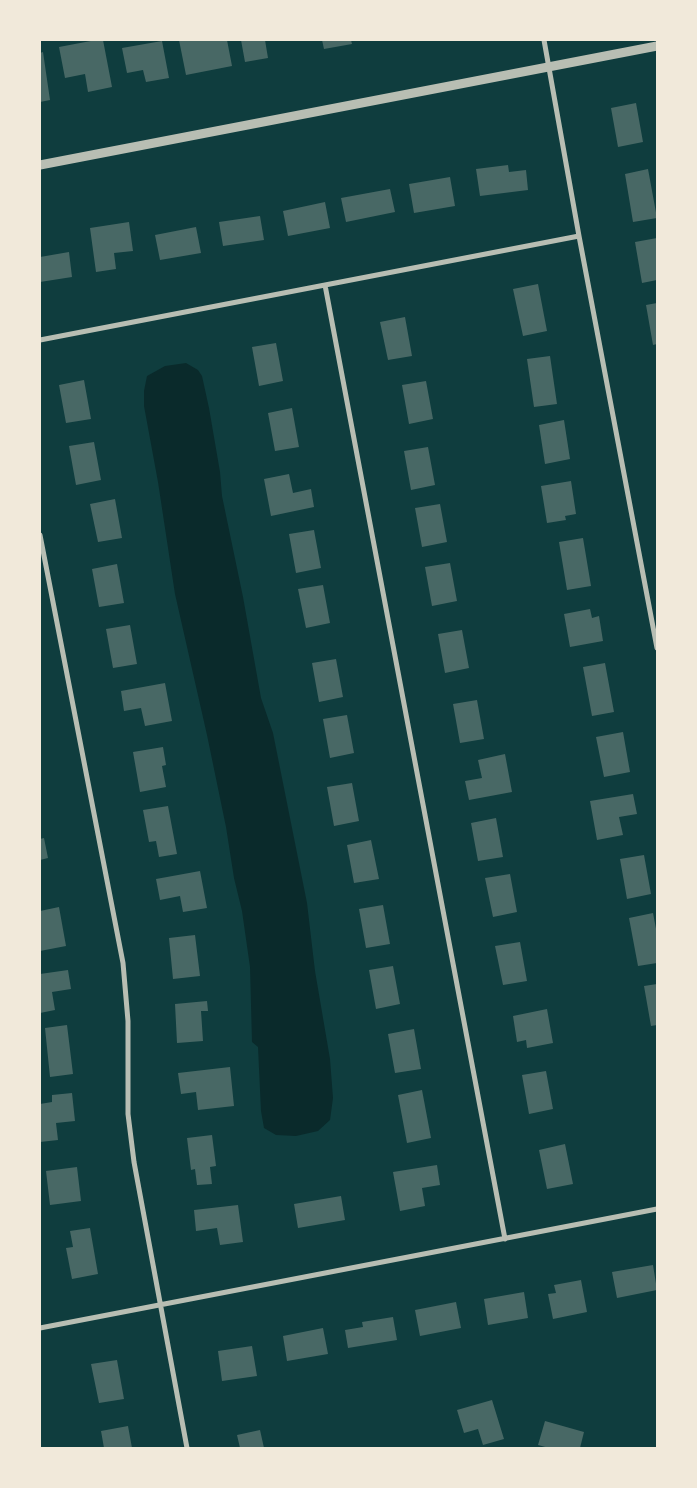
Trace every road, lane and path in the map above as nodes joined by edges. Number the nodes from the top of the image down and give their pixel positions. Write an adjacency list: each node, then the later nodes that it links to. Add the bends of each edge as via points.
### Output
1 (544, 40): 3 (street)
2 (657, 46): 3 (street)
3 (549, 66): 4 (street); 5 (street)
4 (40, 165)
5 (579, 236): 6 (street); 9 (street)
6 (325, 285): 7 (street); 11 (street)
7 (40, 340)
8 (40, 535): 12 (street, via 123,963 128,1021 130,1133)
9 (657, 648)
10 (657, 1209): 11 (street)
11 (505, 1239): 12 (street)
12 (160, 1306): 13 (street); 14 (street)
13 (40, 1328)
14 (187, 1448)

